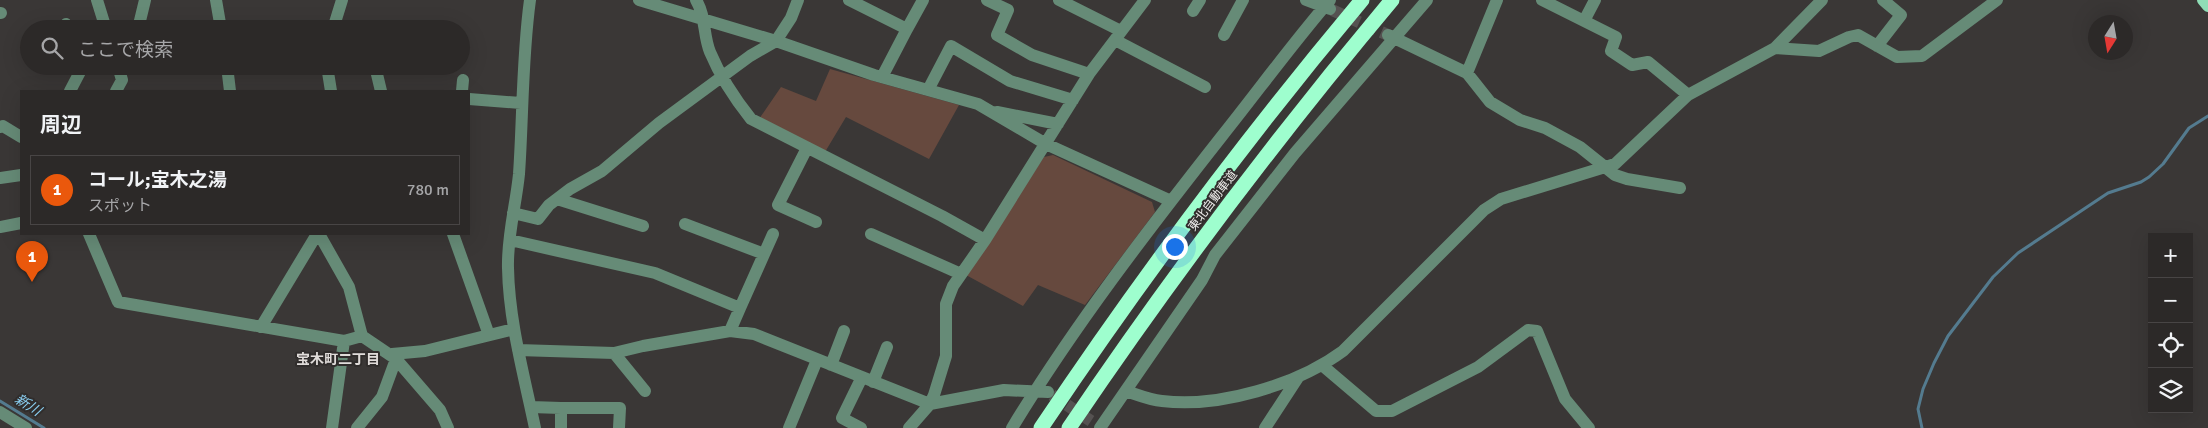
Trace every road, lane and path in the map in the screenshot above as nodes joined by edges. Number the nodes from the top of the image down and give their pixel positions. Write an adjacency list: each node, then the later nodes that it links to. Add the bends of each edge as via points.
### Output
1 (98, 0): 29 (street)
2 (145, 0): 30 (street)
3 (216, 0): 31 (street)
4 (342, 0): 32 (street)
5 (530, 0): 62 (street)
6 (639, 0): 28 (street)
7 (696, 0): 28 (street)
8 (798, 0): 38 (street)
9 (849, 0): 34 (street)
10 (923, 0): 34 (street)
11 (987, 0): 42 (street, via 1008,10 997,35 1032,55)
12 (1059, 0): 36 (street)
13 (1144, 0): 36 (street)
14 (1200, 0): 27 (street)
15 (1243, 0): 35 (street)
16 (1306, 0): 26 (street)
17 (1362, 0): 128 (highway, 東北自動車道, via 1160,260)
18 (1392, 0): 129 (highway, 東北自動車道, via 1231,203)
19 (1427, 0): 37 (street)
20 (1497, 0): 41 (street)
21 (1542, 0): 33 (street)
22 (1595, 0): 33 (street)
23 (1822, 0): 40 (street)
24 (1883, 0): 39 (street, via 1901,15)
25 (1997, 0): 39 (street, via 1922,56 1897,57)
26 (1328, 6): 74 (street)
27 (1193, 12)
28 (704, 18): 38 (street); 49 (street, via 710,51)
29 (104, 20)
30 (140, 20)
31 (219, 20)
32 (336, 20)
33 (1584, 21): 59 (street, via 1616,36 1611,51 1632,65 1648,62)
34 (907, 29): 50 (street)
35 (1224, 35)
36 (1118, 36): 42 (street); 52 (street)
37 (1391, 37): 41 (street); 110 (street, via 1215,255 1202,280)
38 (776, 41): 49 (street); 50 (street)
39 (1878, 46): 40 (street, via 1858,35 1819,51)
40 (1775, 48): 59 (street)
41 (1467, 73): 69 (street, via 1490,102 1520,120 1545,128 1580,147)
42 (1089, 74): 61 (street)
43 (78, 75): 53 (street)
44 (121, 75): 51 (street)
45 (124, 75): 51 (street)
46 (228, 75): 55 (street)
47 (328, 75): 56 (street)
48 (377, 75): 57 (street)
49 (723, 76): 68 (street, via 751,119); 73 (street, via 602,170)
50 (882, 77): 58 (street)
51 (122, 80): 54 (street)
52 (1205, 87)
53 (71, 90)
54 (117, 90)
55 (230, 90)
56 (331, 90)
57 (381, 90)
58 (928, 90): 61 (street, via 951,46 1010,81); 63 (street, via 978,104)
59 (1688, 94): 69 (street, via 1615,164)
60 (470, 99): 62 (street)
61 (1073, 100): 64 (street)
62 (521, 103): 75 (street, via 519,175)
63 (988, 110): 64 (street); 67 (street)
64 (1058, 124): 67 (street)
65 (0, 127): 66 (street)
66 (20, 136)
67 (1046, 144): 74 (street); 88 (street)
68 (807, 148): 76 (street, via 778,205); 88 (street)
69 (1606, 167): 72 (street, via 1627,179); 105 (street, via 1501,200 1484,210 1343,351)
70 (20, 176): 71 (street)
71 (0, 178)
72 (1680, 188)
73 (557, 199): 75 (street, via 538,219); 79 (street)
74 (1171, 201): 108 (street)
75 (513, 213): 87 (street)
76 (816, 222)
77 (20, 223): 80 (street)
78 (685, 224): 89 (street)
79 (642, 226)
80 (0, 227)
81 (773, 234): 89 (street)
82 (872, 234): 90 (street)
83 (89, 235): 92 (street, via 118,302)
84 (317, 235): 92 (street)
85 (319, 235): 97 (street, via 349,287)
86 (453, 235): 96 (street)
87 (510, 240): 91 (street, via 655,273); 93 (street, via 508,268)
88 (985, 240): 90 (street)
89 (764, 254): 91 (street)
90 (961, 274): 112 (street, via 946,304 946,356)
91 (740, 308): 94 (street)
92 (261, 326): 98 (street)
93 (514, 329): 96 (street); 100 (street)
94 (730, 331): 101 (street); 103 (street, via 754,334)
95 (844, 331): 104 (street)
96 (489, 335): 102 (street)
97 (362, 336): 98 (street); 102 (street)
98 (344, 341): 118 (street)
99 (887, 347): 107 (street)
100 (518, 350): 101 (street); 113 (street)
101 (614, 353): 109 (street)
102 (394, 357): 119 (street, via 382,397); 120 (street, via 440,410)
103 (817, 360): 104 (street); 124 (street)
104 (831, 365): 107 (street)
105 (1323, 366): 106 (street); 131 (street, via 1376,411 1392,411 1478,366 1528,330 1537,331 1565,399)
106 (1299, 376): 110 (street, via 1243,396 1199,401 1163,402); 130 (street)
107 (867, 379): 112 (street); 125 (street, via 842,418)
108 (1035, 390): 111 (street); 112 (street, via 1004,390); 127 (street)
109 (645, 391)
110 (1126, 391): 116 (street)
111 (1048, 392)
112 (930, 404): 126 (street)
113 (531, 407): 114 (street); 121 (street)
114 (561, 408): 122 (street); 123 (street, via 620,408)
115 (0, 412): 117 (street)
116 (1097, 426)
117 (26, 428)
118 (332, 428)
119 (358, 428)
120 (448, 428)
121 (535, 428)
122 (561, 428)
123 (619, 428)
124 (789, 428)
125 (861, 428)
126 (908, 428)
127 (1012, 428)
128 (1041, 428)
129 (1069, 428)
130 (1264, 428)
131 (1589, 428)

